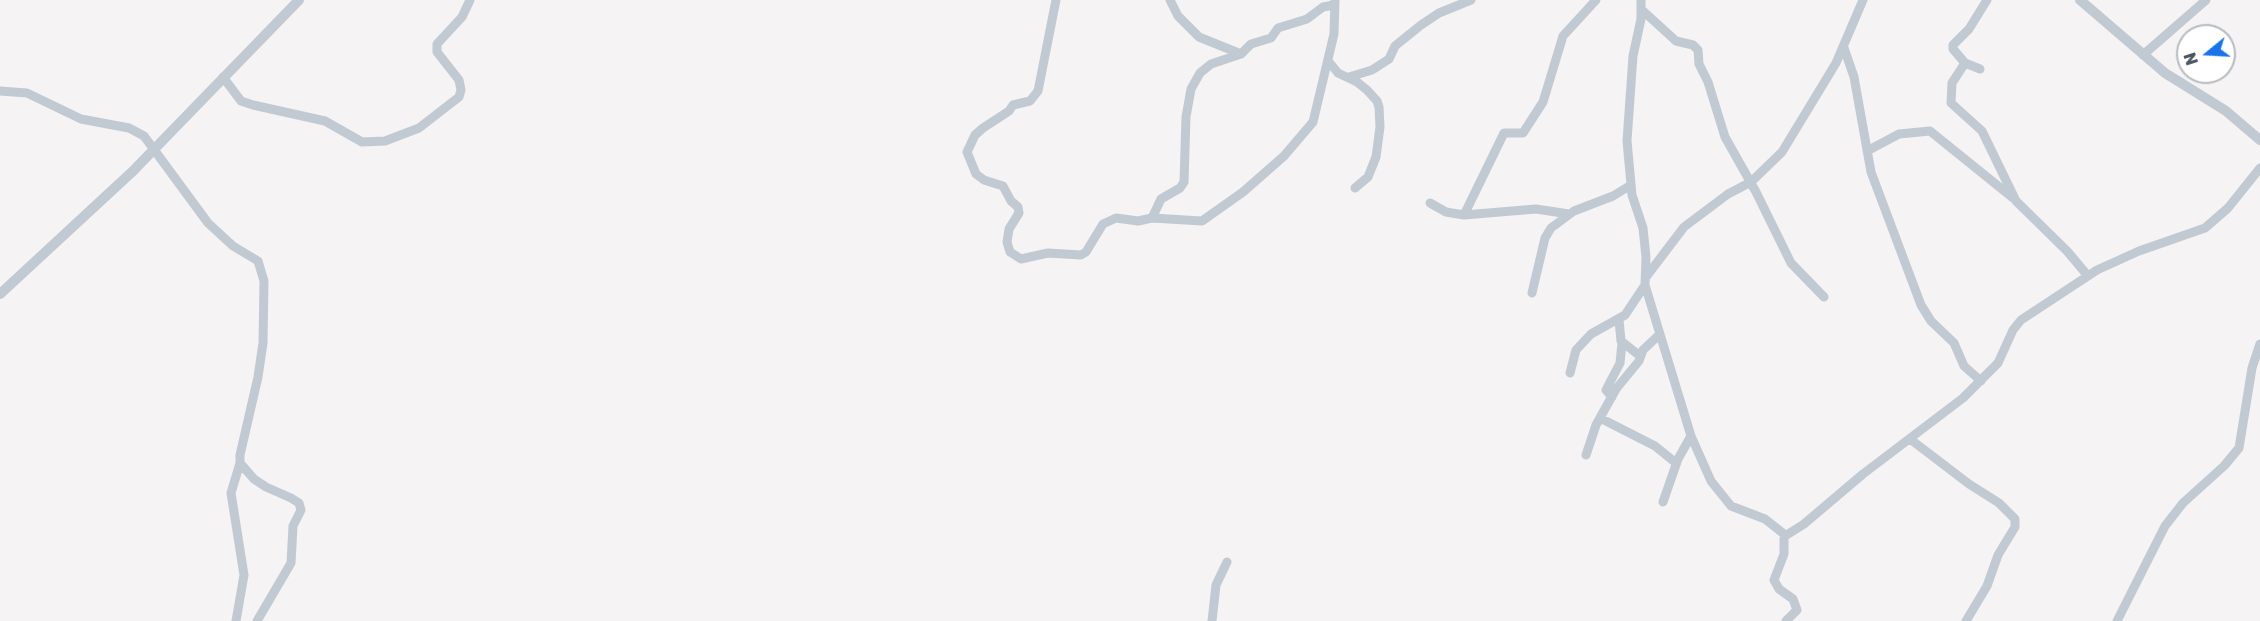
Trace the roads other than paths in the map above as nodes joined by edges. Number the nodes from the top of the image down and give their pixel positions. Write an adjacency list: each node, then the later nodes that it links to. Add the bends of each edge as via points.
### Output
1 (299, 0): 19 (street)
2 (470, 0): 19 (street, via 462,16 436,45 459,80 459,97 419,128 385,141 362,142 325,121 247,103 233,93)
3 (1056, 0): 33 (street, via 1038,92 1030,101 1012,105 983,128 975,135 968,152 976,174 1003,186 1018,207 1019,213 1007,234 1010,252 1021,259 1048,253 1076,256 1086,252 1108,220)
4 (1170, 0): 14 (street, via 1178,16 1199,37)
5 (1471, 0): 20 (street, via 1421,25 1372,70)
6 (1596, 0): 32 (street, via 1563,36 1543,102 1523,133 1504,134)
7 (1863, 0): 13 (street)
8 (1987, 0): 17 (street, via 1970,29 1953,45 1955,55)
9 (2080, 0): 15 (street)
10 (2206, 0): 15 (street)
11 (1334, 2): 14 (street, via 1307,19 1278,28 1271,38 1251,45); 16 (street)
12 (1641, 5): 26 (street, via 1676,41 1694,45 1698,50 1720,125); 27 (street, via 1627,141)
13 (1844, 48): 24 (street, via 1856,85); 26 (street, via 1782,152)
14 (1241, 54): 33 (street, via 1211,64 1191,89 1184,182 1161,199)
15 (2143, 55): 22 (street, via 2226,111)
16 (1329, 62): 20 (street, via 1338,74); 33 (street, via 1313,122 1266,173 1203,221)
17 (1965, 63): 18 (street); 29 (street, via 1952,83 1951,102 1982,131)
18 (1980, 69)
19 (223, 77): 23 (street)
20 (1349, 77): 28 (street, via 1377,101 1380,127 1370,174)
21 (0, 91): 23 (street, via 27,93 81,119 129,128)
22 (2260, 140)
23 (155, 147): 37 (street); 51 (street, via 201,214 233,246 258,261 262,270 261,363)
24 (1867, 151): 29 (street, via 1899,134 1930,131); 45 (street, via 1871,172 1921,305 1954,343 1964,366)
25 (2260, 168): 34 (street, via 2228,208 2205,228 2139,251)
26 (1751, 182): 35 (street, via 1684,227); 38 (street, via 1791,263)
27 (1631, 185): 31 (street); 35 (street, via 1643,228)
28 (1355, 189)
29 (2013, 198): 34 (street)
30 (1430, 203): 32 (street, via 1446,212)
31 (1569, 214): 32 (street, via 1536,209); 36 (street, via 1547,232)
32 (1464, 215)
33 (1152, 218)
34 (2088, 276): 45 (street, via 2016,325 2004,354)
35 (1646, 281): 39 (street, via 1633,306); 40 (street)
36 (1532, 293)
37 (0, 294)
38 (1824, 297)
39 (1619, 320): 41 (street); 44 (street, via 1583,342 1576,350)
40 (1660, 334): 43 (street); 48 (street)
41 (1622, 343): 43 (street); 46 (street, via 1620,363 1606,390)
42 (2260, 344): 61 (street, via 2252,368 2239,448 2165,526)
43 (1640, 356): 46 (street)
44 (1570, 373)
45 (1981, 381): 49 (street)
46 (1612, 397): 47 (street)
47 (1600, 418): 50 (street); 52 (street, via 1655,446)
48 (1691, 436): 52 (street); 54 (street, via 1723,499 1775,524)
49 (1910, 439): 54 (street); 60 (street, via 1999,503 2015,519 2015,527 1998,555 1987,586)
50 (1586, 455)
51 (240, 463): 56 (street, via 231,493 244,575); 57 (street, via 254,479 299,503 301,510 293,526 291,563)
52 (1676, 464): 53 (street)
53 (1663, 502)
54 (1785, 536): 59 (street, via 1784,554 1774,580 1793,599 1797,610)
55 (1227, 562): 58 (street, via 1215,585)
56 (236, 621)
57 (257, 621)
58 (1212, 621)
59 (1786, 621)
60 (1966, 621)
61 (2117, 621)

